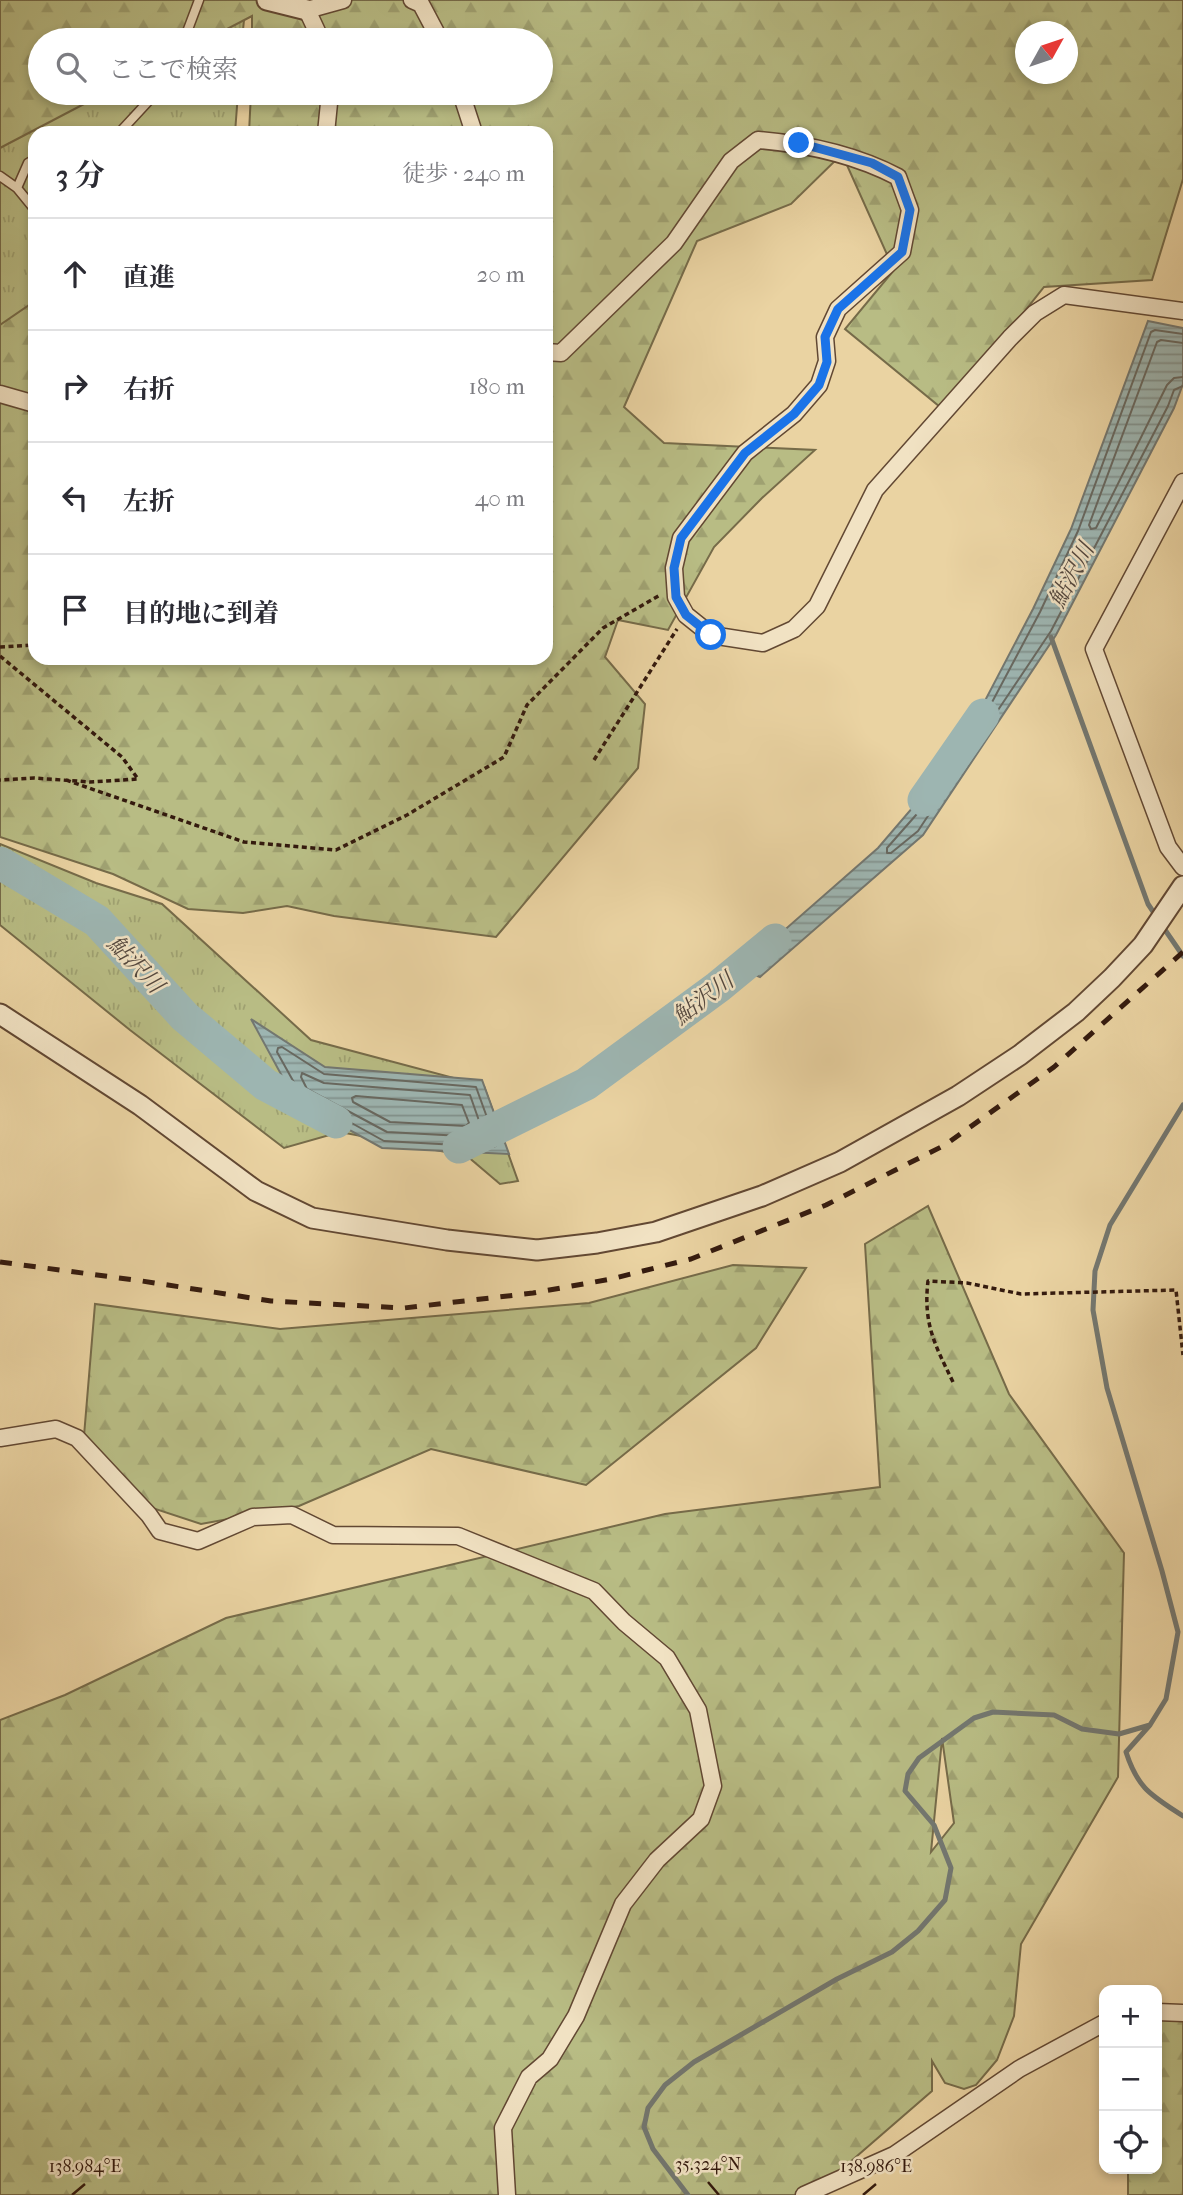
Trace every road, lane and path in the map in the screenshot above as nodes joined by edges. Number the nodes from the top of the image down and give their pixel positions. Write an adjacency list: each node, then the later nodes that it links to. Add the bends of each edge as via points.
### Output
1 (199, 0): 6 (lane)
2 (267, 0): 5 (street)
3 (343, 0): 5 (street)
4 (412, 0): 8 (street, via 421,4)
5 (307, 10): 7 (street)
6 (188, 28)
7 (315, 28)
8 (434, 28)
9 (145, 105): 12 (lane)
10 (329, 105): 13 (street)
11 (465, 105): 14 (street)
12 (125, 126)
13 (327, 126)
14 (472, 126)
15 (28, 163): 17 (lane)
16 (0, 176): 17 (lane)
17 (17, 188): 18 (lane)
18 (28, 201)
19 (1183, 311): 25 (street, via 1064,295 1035,313 1010,338 875,490 817,606 794,629 763,643 711,635)
20 (553, 352): 25 (street, via 561,353 674,243 731,160 758,140 799,143 872,163 898,177 910,210 902,252 838,309 825,337 827,362 819,385 794,414 745,453 681,538 674,568 676,597)
21 (0, 394): 22 (street)
22 (28, 402)
23 (1183, 482): 32 (street, via 1094,649 1168,847)
24 (670, 590): 31 (path, via 603,628 574,656 527,705 504,757 407,815 336,850 244,842)
25 (686, 615): 29 (path)
26 (28, 646): 27 (path)
27 (0, 648)
28 (0, 656): 31 (path, via 122,757 138,779)
29 (594, 760)
30 (0, 780): 31 (path)
31 (66, 780)
32 (1183, 866)
33 (1179, 892): 34 (street, via 1143,945 1076,1012 958,1096 840,1162 762,1196 656,1232 537,1250 312,1217 256,1191 139,1105)
34 (0, 1014)
35 (1183, 1355): 36 (path, via 1176,1290 1021,1294 928,1281 925,1304 932,1338)
36 (953, 1382)
37 (0, 1438): 41 (street, via 56,1429 77,1438 160,1531 198,1541 253,1517 292,1516 333,1535 458,1536 594,1591 667,1658 698,1710 713,1786 701,1819 657,1860 623,1904 576,2016 550,2059 529,2077 502,2128)
38 (1162, 2012): 39 (street)
39 (1183, 2013)
40 (1099, 2026): 42 (street, via 1019,2069 894,2155)
41 (507, 2195)
42 (804, 2195)

